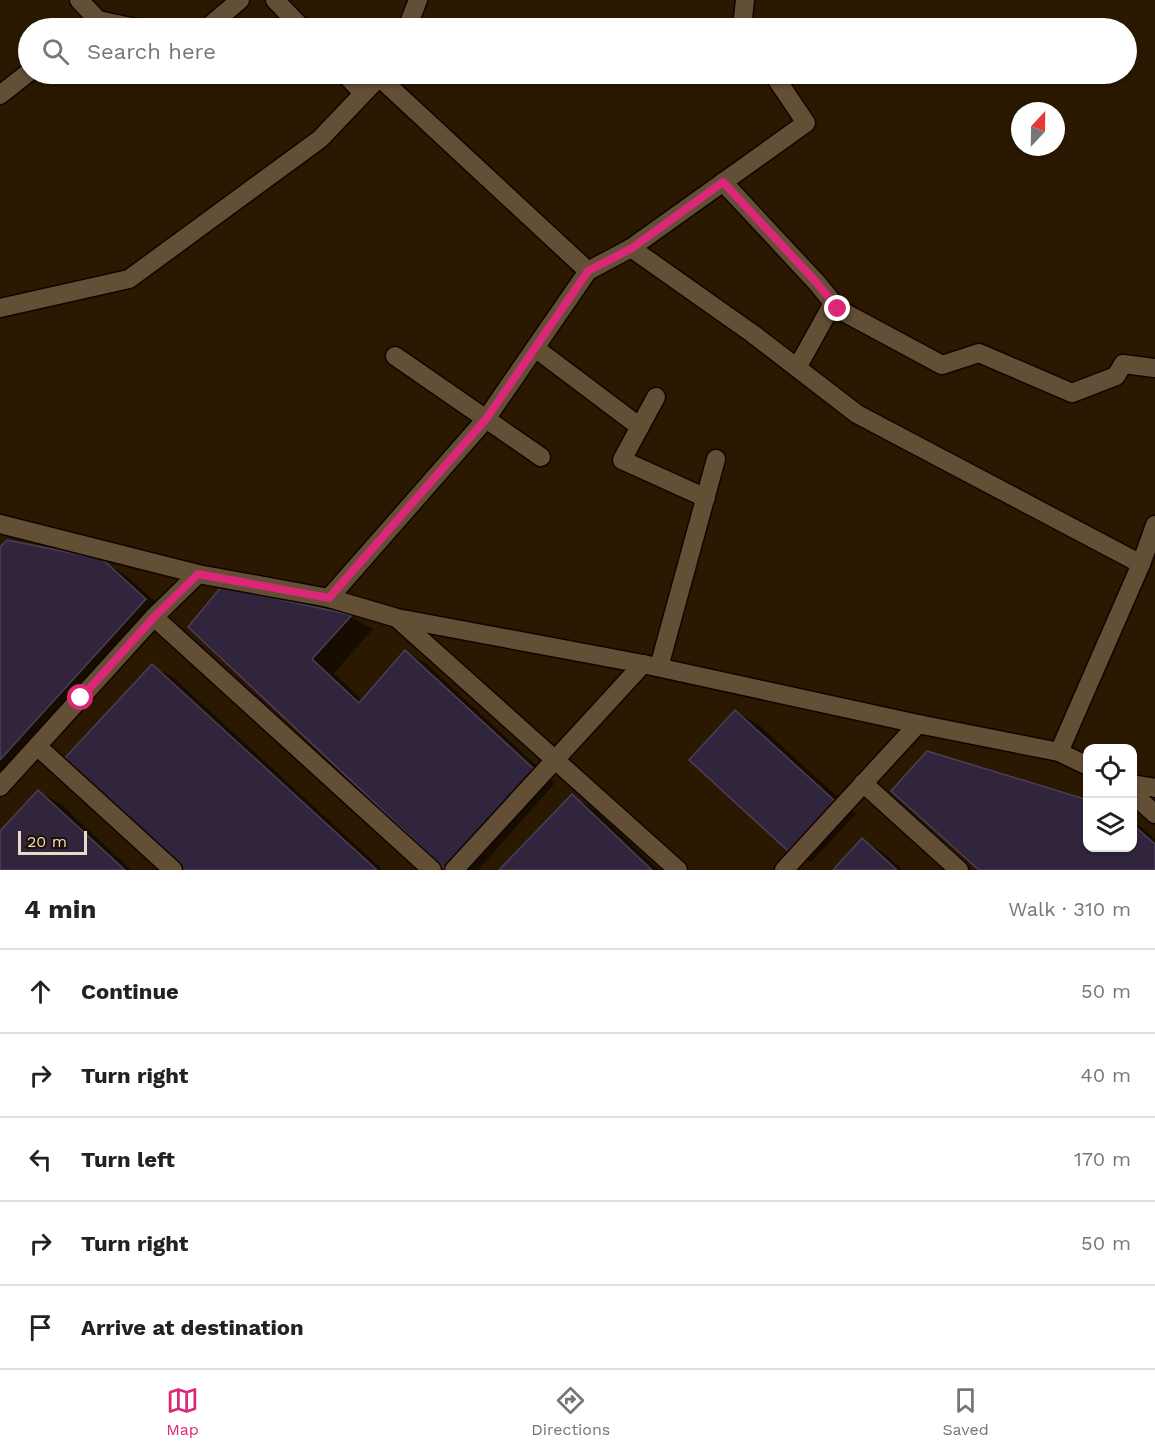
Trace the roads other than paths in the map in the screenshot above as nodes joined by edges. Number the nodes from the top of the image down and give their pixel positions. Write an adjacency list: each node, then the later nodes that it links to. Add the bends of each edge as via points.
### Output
1 (79, 0): 6 (street)
2 (240, 0): 7 (street)
3 (275, 0): 8 (street)
4 (418, 0): 9 (street)
5 (745, 0): 10 (street)
6 (89, 18)
7 (219, 18)
8 (292, 18)
9 (411, 18)
10 (743, 18)
11 (18, 82): 17 (street)
12 (354, 84): 16 (street)
13 (372, 84): 16 (street)
14 (391, 84): 20 (street)
15 (780, 84): 18 (street, via 806,123)
16 (363, 93): 22 (street, via 320,139 129,279)
17 (0, 95)
18 (723, 182): 19 (street); 21 (street)
19 (632, 248): 20 (street); 25 (street)
20 (588, 271): 23 (street)
21 (833, 303): 25 (street); 26 (street, via 942,365 979,353 1072,393 1116,376 1123,364)
22 (0, 308)
23 (535, 348): 28 (street); 29 (street)
24 (395, 356): 28 (street)
25 (797, 368): 35 (street, via 857,414)
26 (1155, 368)
27 (656, 397): 29 (street)
28 (486, 419): 30 (street); 37 (street)
29 (640, 427): 32 (street, via 622,460)
30 (541, 457)
31 (716, 459): 32 (street)
32 (706, 498): 40 (street)
33 (0, 524): 36 (street)
34 (1155, 525): 35 (street)
35 (1141, 564): 43 (street)
36 (198, 574): 37 (street); 38 (street)
37 (329, 598): 39 (street)
38 (154, 617): 42 (street); 53 (street)
39 (397, 618): 40 (street); 44 (street)
40 (651, 666): 41 (street); 44 (street)
41 (918, 724): 43 (street); 46 (street)
42 (37, 746): 48 (street); 52 (street)
43 (1059, 752): 45 (street)
44 (556, 759): 54 (street); 55 (street)
45 (1083, 764)
46 (863, 783): 56 (street); 57 (street)
47 (1137, 785): 49 (street)
48 (0, 787)
49 (1155, 788)
50 (1137, 797): 51 (street)
51 (1155, 814)
52 (173, 870)
53 (432, 870)
54 (454, 870)
55 (678, 870)
56 (784, 870)
57 (959, 870)

